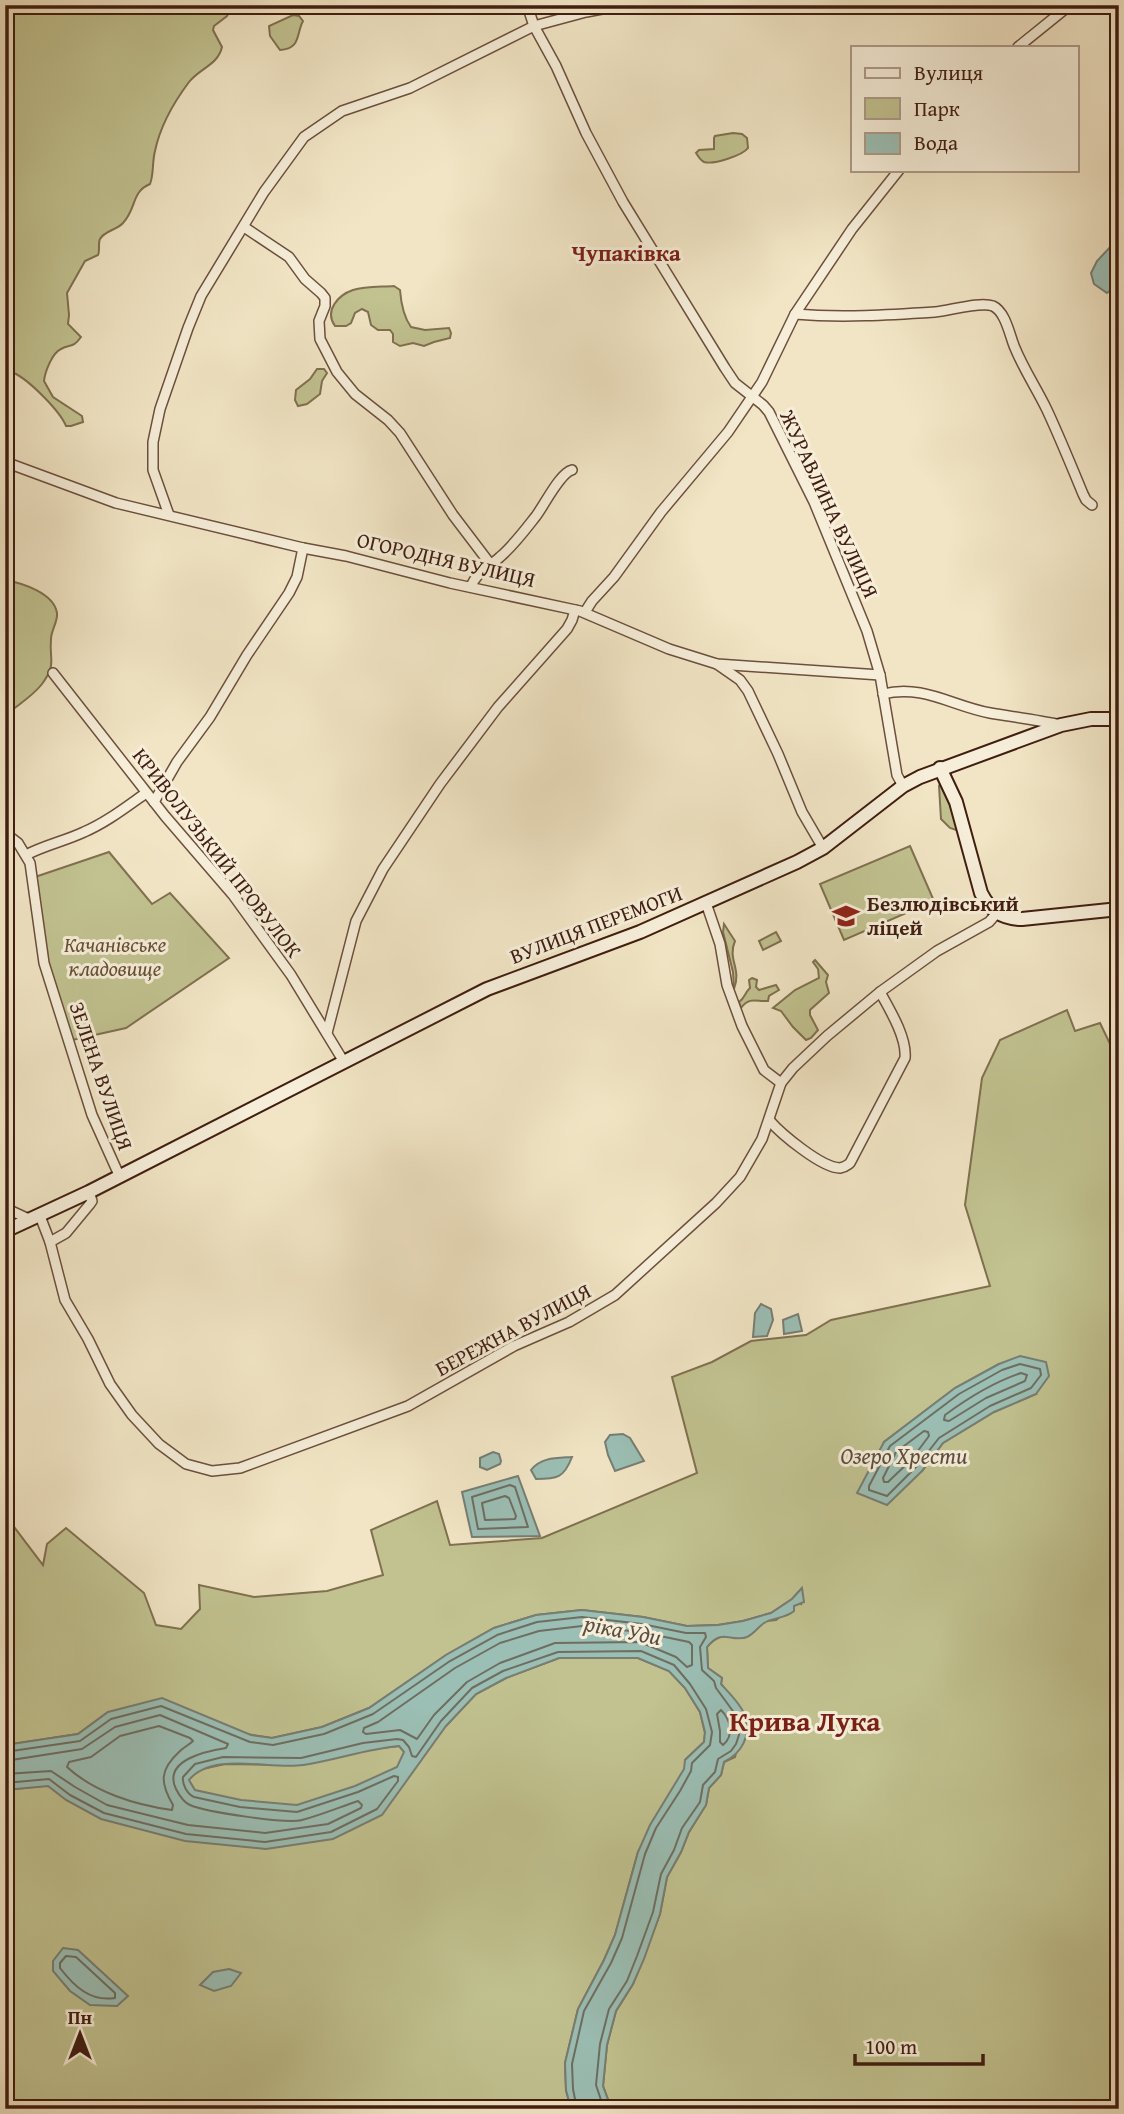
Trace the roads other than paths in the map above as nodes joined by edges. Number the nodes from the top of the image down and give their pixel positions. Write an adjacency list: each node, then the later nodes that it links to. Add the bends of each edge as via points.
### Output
1 (527, 5): 4 (street, ЖУРАВЛИНА ВУЛИЦЯ)
2 (623, 5): 4 (street)
3 (1070, 5): 5 (street)
4 (534, 26): 7 (street, via 410,88 342,111 309,132 271,181); 9 (street, ЖУРАВЛИНА ВУЛИЦЯ, via 623,202 725,368)
5 (1019, 46)
6 (897, 172): 8 (street)
7 (244, 227): 13 (street, via 201,296 160,409 152,458); 15 (street, via 289,257 325,298 320,339 337,372 405,440)
8 (795, 314): 9 (street); 12 (street, via 852,316 993,306 1002,315 1025,373)
9 (752, 397): 18 (street); 21 (street, ЖУРАВЛИНА ВУЛИЦЯ, via 769,412 808,490 864,623)
10 (5, 462): 13 (street, ОГОРОДНЯ ВУЛИЦЯ, via 116,503)
11 (572, 470): 15 (street, via 562,476 536,515)
12 (1092, 505)
13 (169, 515): 14 (street, ОГОРОДНЯ ВУЛИЦЯ)
14 (303, 548): 16 (street, ОГОРОДНЯ ВУЛИЦЯ); 28 (street, via 289,593)
15 (491, 565): 16 (street, via 476,576)
16 (471, 587): 17 (street, ОГОРОДНЯ ВУЛИЦЯ)
17 (575, 610): 18 (street, ОГОРОДНЯ ВУЛИЦЯ); 36 (street, via 567,629 498,707 383,869 352,933)
18 (585, 612): 19 (street, ОГОРОДНЯ ВУЛИЦЯ, via 669,649)
19 (717, 664): 21 (street, ОГОРОДНЯ ВУЛИЦЯ); 30 (street, via 748,691)
20 (53, 673): 27 (street, КРИВОЛУЗЬКИЙ ПРОВУЛОК)
21 (880, 675): 22 (street, ЖУРАВЛИНА ВУЛИЦЯ)
22 (883, 694): 24 (street, via 917,691 989,713); 26 (street, ЖУРАВЛИНА ВУЛИЦЯ, via 897,775)
23 (1119, 719): 24 (street)
24 (1061, 725): 25 (street, ВУЛИЦЯ ПЕРЕМОГИ)
25 (940, 768): 26 (street, ВУЛИЦЯ ПЕРЕМОГИ); 34 (street, via 956,802 981,893)
26 (903, 786): 30 (street, ВУЛИЦЯ ПЕРЕМОГИ)
27 (146, 793): 28 (street, КРИВОЛУЗЬКИЙ ПРОВУЛОК); 31 (street, via 92,828)
28 (154, 802): 36 (street, КРИВОЛУЗЬКИЙ ПРОВУЛОК, via 245,912)
29 (5, 833): 31 (street)
30 (823, 848): 32 (street, ВУЛИЦЯ ПЕРЕМОГИ)
31 (26, 855): 40 (street, ЗЕЛЕНА ВУЛИЦЯ, via 44,963 89,1106)
32 (706, 903): 37 (street, ВУЛИЦЯ ПЕРЕМОГИ, via 487,989); 38 (street, via 745,1034 764,1070)
33 (1119, 909): 34 (street, via 1023,919)
34 (997, 913): 35 (street, БЕРЕЖНА ВУЛИЦЯ)
35 (880, 992): 38 (street, БЕРЕЖНА ВУЛИЦЯ, via 827,1035); 39 (street, via 906,1054 850,1163 838,1167 824,1161 786,1138)
36 (327, 1033): 37 (street, КРИВОЛУЗЬКИЙ ПРОВУЛОК)
37 (344, 1062): 40 (street, ВУЛИЦЯ ПЕРЕМОГИ)
38 (781, 1083): 39 (street, БЕРЕЖНА ВУЛИЦЯ)
39 (769, 1120): 45 (street, БЕРЕЖНА ВУЛИЦЯ, via 751,1160 730,1189 606,1301 408,1406 230,1471 186,1464 132,1415 65,1300)
40 (119, 1175): 41 (street, ВУЛИЦЯ ПЕРЕМОГИ)
41 (89, 1192): 43 (street, ВУЛИЦЯ ПЕРЕМОГИ); 45 (street, via 90,1204 66,1233)
42 (5, 1208): 43 (street)
43 (36, 1218): 44 (street, ВУЛИЦЯ ПЕРЕМОГИ); 45 (street, БЕРЕЖНА ВУЛИЦЯ)
44 (5, 1231)
45 (50, 1242)

